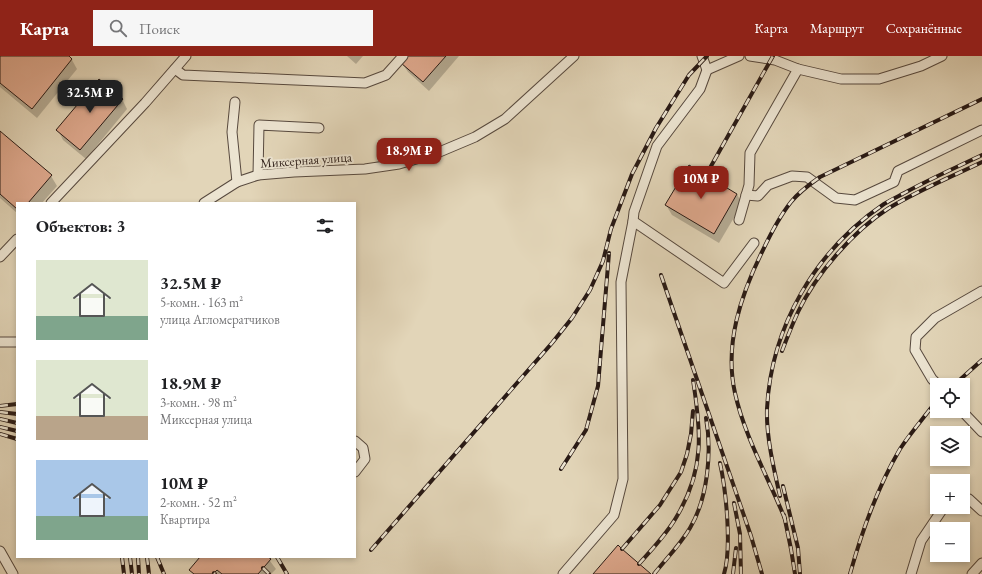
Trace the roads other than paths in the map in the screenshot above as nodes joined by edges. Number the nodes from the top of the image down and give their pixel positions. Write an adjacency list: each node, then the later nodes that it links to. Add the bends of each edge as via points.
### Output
1 (186, 56): 8 (street)
2 (403, 56): 8 (street, via 386,75 364,83 183,75)
3 (574, 56): 14 (street, Миксерная улица, via 505,119 475,137 437,153 399,164 365,169)
4 (702, 56): 10 (street)
5 (739, 56): 10 (street)
6 (750, 56): 9 (street, via 775,60)
7 (942, 56): 9 (street, via 879,79 842,79)
8 (175, 68): 17 (street)
9 (798, 69): 16 (street, via 750,153 749,186)
10 (707, 70): 20 (street, via 700,89 657,146)
11 (235, 102): 15 (street, via 232,132)
12 (319, 128): 14 (street, via 259,125)
13 (982, 130): 16 (street, via 898,171 894,182 855,200 836,198 807,177 792,176 768,185 758,196)
14 (258, 175): 15 (street, Миксерная улица)
15 (237, 182): 18 (street, Миксерная улица)
16 (746, 195): 19 (street)
17 (52, 202)
18 (206, 202)
19 (739, 220)
20 (633, 221): 22 (street, via 724,283); 38 (street, via 621,282 623,479 614,515)
21 (16, 240): 23 (street)
22 (754, 243)
23 (0, 257)
24 (982, 291): 27 (street, via 935,318 916,337 915,350)
25 (0, 342): 26 (street)
26 (16, 342)
27 (931, 378)
28 (969, 418): 29 (street)
29 (982, 432)
30 (356, 443): 31 (street, via 363,448 365,459)
31 (356, 471)
32 (970, 500): 33 (street)
33 (982, 511)
34 (939, 514): 39 (street, via 921,540)
35 (0, 551): 37 (street)
36 (982, 563): 40 (street)
37 (13, 574)
38 (563, 574)
39 (911, 574)
40 (972, 574)

